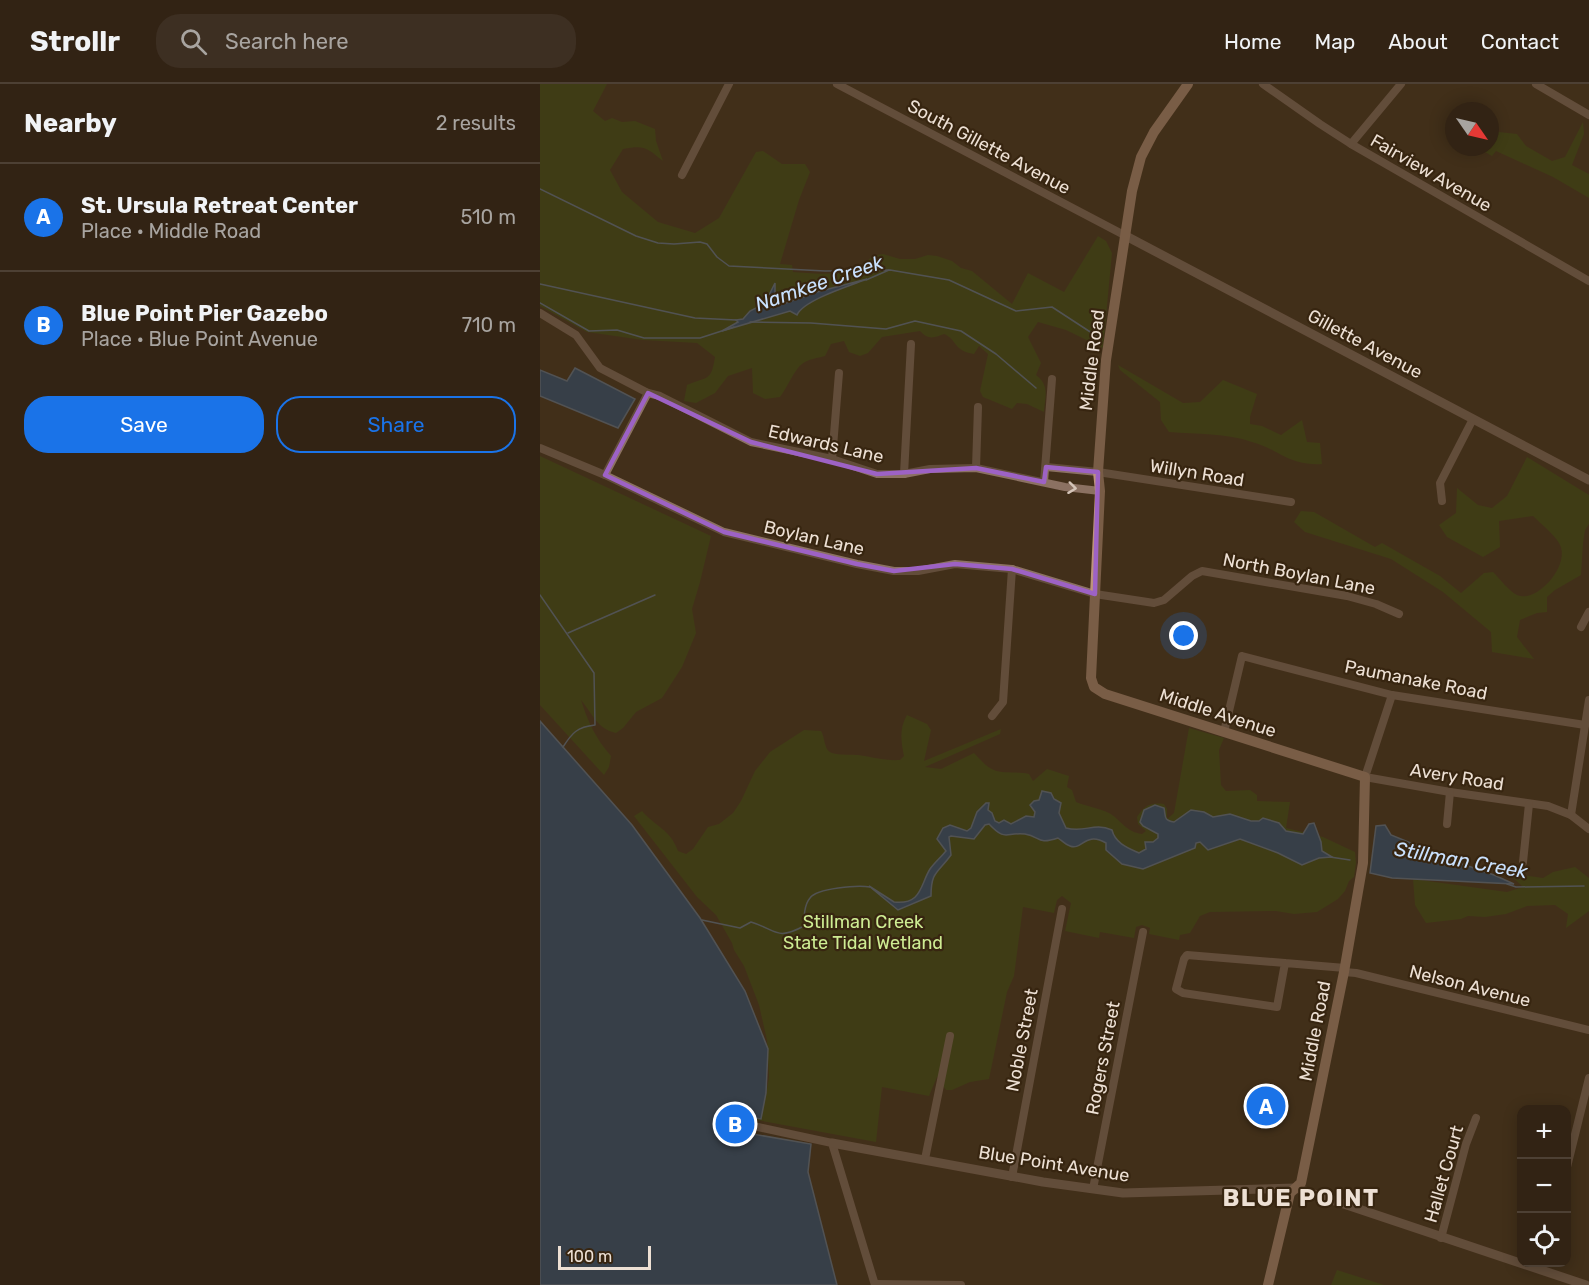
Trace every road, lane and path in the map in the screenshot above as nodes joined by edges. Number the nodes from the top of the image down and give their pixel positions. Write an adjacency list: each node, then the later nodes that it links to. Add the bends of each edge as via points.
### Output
1 (729, 84): 9 (street)
2 (837, 84): 10 (street, South Gillette Avenue)
3 (1188, 84): 10 (main road, Middle Road, via 1154,132 1142,157 1132,191)
4 (1263, 84): 8 (street, Fairview Avenue)
5 (1401, 84): 8 (street)
6 (1536, 84): 7 (street)
7 (1588, 112)
8 (1351, 144): 11 (street, Fairview Avenue)
9 (682, 175)
10 (1126, 236): 18 (street, Gillette Avenue); 23 (main road, Middle Road, via 1106,360)
11 (1589, 281)
12 (540, 313): 16 (street, Edwards Lane, via 576,335 600,368)
13 (911, 344): 24 (street)
14 (839, 373): 20 (street)
15 (1052, 379): 21 (street)
16 (648, 393): 20 (street, Edwards Lane, via 751,442); 25 (street)
17 (978, 407): 22 (street)
18 (1473, 419): 26 (street, Gillette Avenue); 29 (street, via 1440,483)
19 (540, 448): 25 (street, Boylan Lane)
20 (832, 459): 24 (street, Edwards Lane, via 877,474)
21 (1046, 467): 23 (street, Willyn Road); 27 (street)
22 (976, 468): 24 (street, Edwards Lane); 27 (street, Edwards Lane)
23 (1098, 472): 28 (main road, Middle Road); 30 (street, Willyn Road)
24 (904, 474)
25 (604, 475): 31 (street, Boylan Lane, via 724,532 857,564 894,571 956,564)
26 (1589, 480)
27 (1044, 482): 28 (street, Edwards Lane, one-way to 28)
28 (1100, 491): 32 (main road, Middle Road)
29 (1442, 501)
30 (1291, 502)
31 (1012, 569): 32 (street, Boylan Lane); 39 (street, via 1003,702)
32 (1095, 594): 34 (street, North Boylan Lane, via 1154,603 1164,600 1202,571 1347,596); 36 (main road, Middle Road)
33 (1589, 612): 35 (street)
34 (1399, 614)
35 (1581, 627)
36 (1091, 656): 41 (main road, Middle Avenue, via 1092,683 1098,691)
37 (1392, 695): 40 (street, Paumanake Road); 41 (street, Paumanake Road, via 1242,656); 42 (street)
38 (1589, 700): 40 (street)
39 (992, 716)
40 (1585, 725): 45 (street)
41 (1224, 732): 42 (main road, Middle Avenue)
42 (1365, 777): 43 (street, Avery Road); 52 (main road, Middle Road, via 1363,863)
43 (1450, 792): 44 (street, Avery Road); 46 (street)
44 (1529, 804): 45 (street, Avery Road); 48 (street)
45 (1571, 815): 47 (street)
46 (1447, 824)
47 (1589, 830)
48 (1523, 862)
49 (1062, 909): 61 (street, Noble Street)
50 (1143, 932): 63 (street, Rogers Street)
51 (1285, 963): 51 (street, Nelson Avenue, via 1187,956 1176,989 1277,1007); 52 (street, Nelson Avenue)
52 (1344, 970): 53 (street, Nelson Avenue); 62 (main road, Middle Road, via 1301,1183)
53 (1589, 1030)
54 (950, 1036): 59 (street)
55 (1589, 1078): 60 (street)
56 (1476, 1118): 64 (street, Hallet Court)
57 (758, 1127): 58 (street, Blue Point Avenue)
58 (832, 1143): 59 (street, Blue Point Avenue); 67 (street)
59 (924, 1159): 61 (street, Blue Point Avenue)
60 (1569, 1159)
61 (1012, 1177): 63 (street, Blue Point Avenue)
62 (1296, 1188): 63 (street, Blue Point Avenue, via 1157,1193); 64 (street, Blue Point Avenue); 69 (main road, Middle Road, via 1290,1193)
63 (1093, 1189)
64 (1442, 1238): 65 (street, Blue Point Avenue)
65 (1517, 1260)
66 (1543, 1267): 70 (street, Blue Point Avenue)
67 (875, 1284): 68 (street)
68 (961, 1285)
69 (1268, 1285)
70 (1586, 1285)

